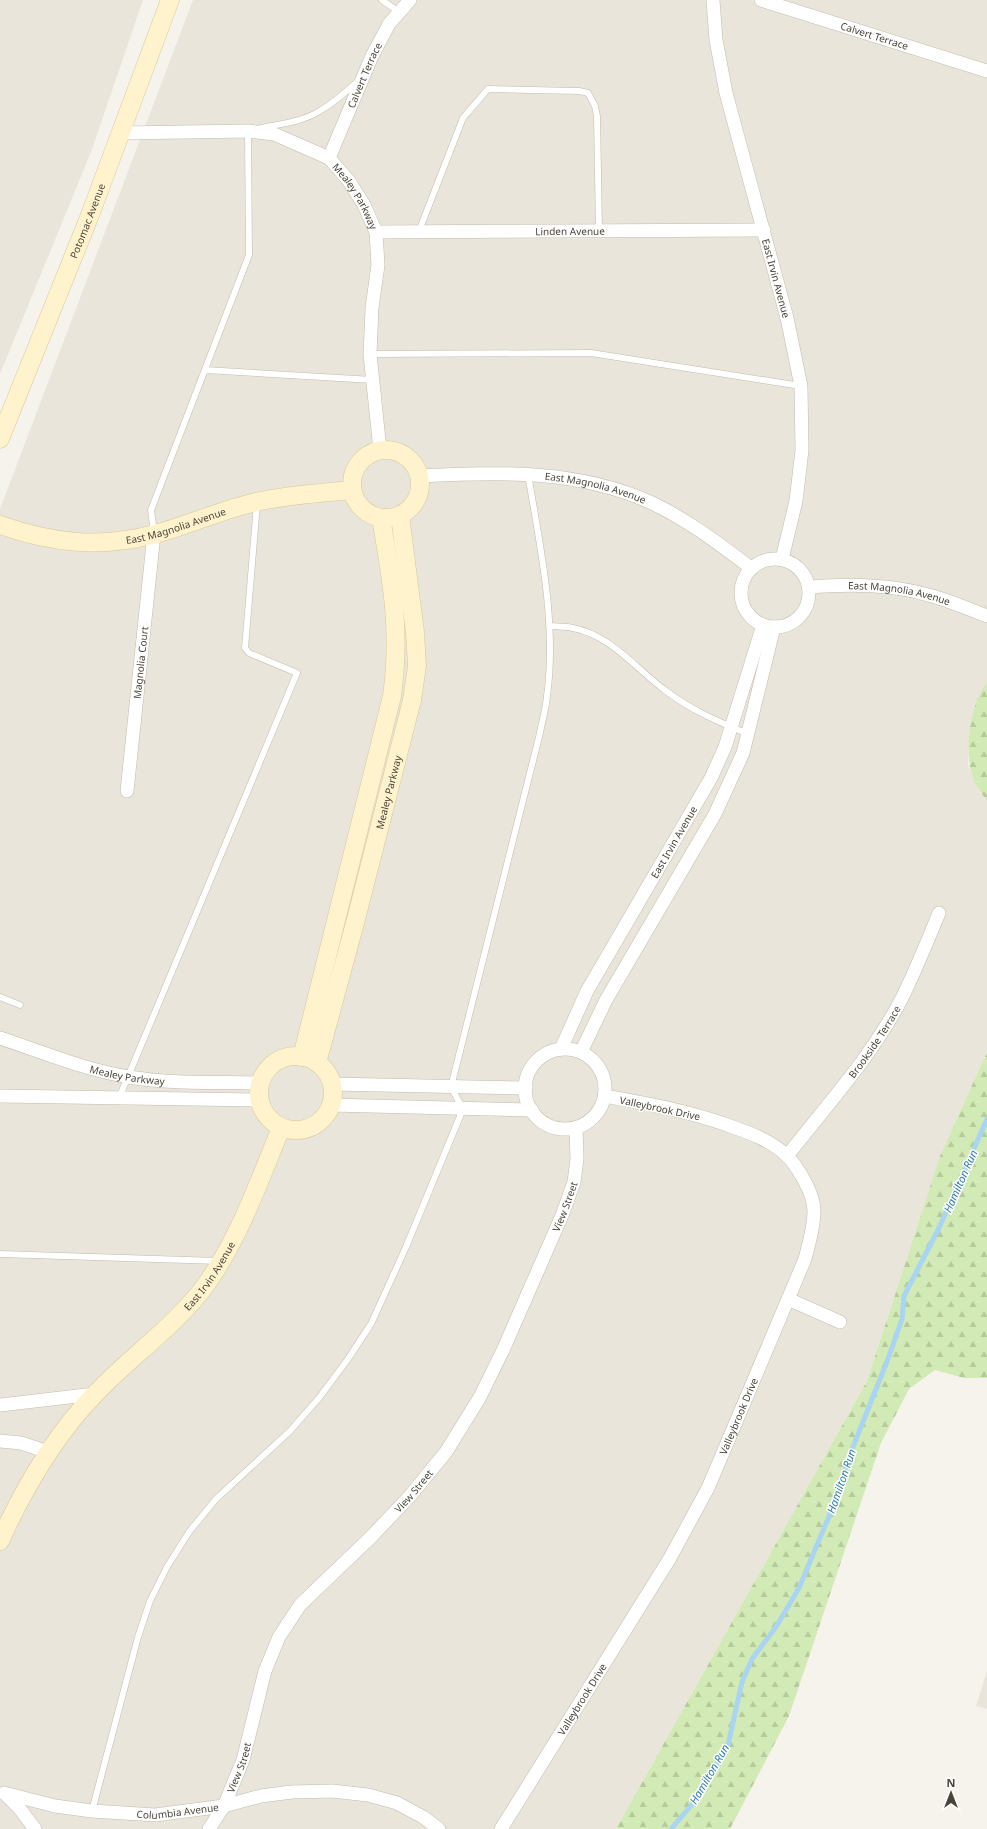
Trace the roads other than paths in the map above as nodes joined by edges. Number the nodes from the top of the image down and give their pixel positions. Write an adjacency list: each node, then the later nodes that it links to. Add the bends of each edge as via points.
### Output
1 (170, 0): 10 (street, Potomac Avenue)
2 (382, 0): 6 (lane)
3 (410, 0): 6 (street, Calvert Terrace)
4 (713, 0): 13 (street, East Irvin Avenue, via 716,40 726,93)
5 (761, 0): 7 (street, Calvert Terrace)
6 (399, 12): 8 (street, Calvert Terrace, via 389,24)
7 (987, 71)
8 (363, 77): 9 (lane, via 335,101 316,113); 11 (street, Calvert Terrace)
9 (248, 131): 10 (street, Mealey Parkway); 11 (street, Mealey Parkway, via 274,134); 17 (lane, via 249,255)
10 (120, 133): 20 (street, Potomac Avenue)
11 (329, 158): 15 (street, Mealey Parkway, via 349,180)
12 (599, 230): 13 (street, Linden Avenue); 14 (street, Linden Avenue); 14 (lane, via 597,116 588,93 488,89 463,118)
13 (764, 230): 19 (street, East Irvin Avenue, via 787,318)
14 (420, 231): 15 (street, Linden Avenue)
15 (376, 232): 16 (street, Mealey Parkway, via 378,264 372,308)
16 (370, 354): 18 (street, Mealey Parkway); 19 (lane, via 591,353)
17 (205, 370): 18 (lane); 29 (lane, via 151,510)
18 (373, 380): 21 (street, Mealey Parkway)
19 (801, 386): 30 (street, East Irvin Avenue, via 802,450 796,501)
20 (0, 439)
21 (380, 450): 23 (street, via 393,450 405,455 414,464); 24 (street, via 368,455 358,464 352,476)
22 (527, 473): 23 (street, East Magnolia Avenue, via 490,472); 31 (street, East Magnolia Avenue, via 570,478 612,488 652,504 700,530); 34 (lane)
23 (420, 476): 26 (street, via 420,492 413,506)
24 (352, 490): 25 (street, East Magnolia Avenue); 27 (street, via 357,503 368,514)
25 (257, 502): 29 (street, East Magnolia Avenue, via 217,512); 47 (lane, via 245,648 249,653 297,673)
26 (400, 516): 27 (street); 36 (street, Mealey Parkway, via 415,632)
27 (381, 518): 36 (street, Mealey Parkway, via 394,596 397,633)
28 (0, 525): 29 (street, East Magnolia Avenue, via 58,541 88,543)
29 (154, 534): 39 (street, Magnolia Court)
30 (782, 559): 31 (street, via 760,561); 32 (street, via 795,564 804,574)
31 (751, 568): 35 (street, via 740,588 741,600 745,611 753,620)
32 (809, 587): 33 (street, East Magnolia Avenue, via 840,585 897,588 932,596); 35 (street, via 808,602 801,615 789,624)
33 (987, 616)
34 (549, 626): 37 (lane, via 574,628 596,636 617,649 644,674 695,711); 49 (lane, via 547,697 540,733)
35 (768, 626): 37 (street, East Irvin Avenue); 38 (street, East Irvin Avenue)
36 (407, 665): 46 (street, Mealey Parkway, via 406,725 345,921)
37 (731, 727): 38 (lane); 44 (street, East Irvin Avenue, via 711,778 587,991)
38 (748, 734): 45 (street, East Irvin Avenue, via 743,753 716,814 606,1000)
39 (127, 791)
40 (940, 913): 60 (street, Brookside Terrace, via 901,1000 863,1060)
41 (0, 997): 42 (lane)
42 (20, 1005)
43 (0, 1038): 47 (street, Mealey Parkway, via 95,1070)
44 (561, 1049): 45 (street); 50 (street, via 548,1053 537,1061 530,1071)
45 (581, 1052): 53 (street, via 595,1062 604,1078)
46 (309, 1060): 48 (street, via 326,1072); 51 (street, via 288,1057 276,1062 266,1071)
47 (127, 1077): 51 (street, Mealey Parkway); 54 (lane)
48 (332, 1084): 49 (street); 55 (street)
49 (451, 1087): 50 (street); 56 (lane)
50 (526, 1088): 57 (street, via 526,1097)
51 (260, 1092): 54 (street, Mealey Parkway); 58 (street, via 263,1112)
52 (0, 1096): 54 (street, Mealey Parkway)
53 (605, 1096): 59 (street, via 600,1110 590,1121); 60 (street, Valleybrook Drive, via 664,1106 706,1117 753,1134)
54 (118, 1099)
55 (331, 1105): 56 (street); 58 (street, via 323,1118 311,1127 296,1131)
56 (463, 1108): 57 (street); 72 (lane, via 371,1324 319,1398 290,1431 216,1499 189,1532 167,1567 150,1601 138,1636)
57 (532, 1110): 59 (street, via 540,1120 551,1126)
58 (282, 1128): 62 (street, East Irvin Avenue)
59 (576, 1128): 71 (street, View Street, via 577,1159 574,1182 563,1213 480,1397 446,1452 409,1497 372,1537 300,1605 279,1636 265,1671 243,1760)
60 (787, 1156): 63 (street, Valleybrook Drive, via 809,1190 814,1210 813,1230 805,1259)
61 (0, 1254): 62 (lane)
62 (221, 1261): 65 (street, East Irvin Avenue, via 181,1315)
63 (788, 1300): 64 (street); 76 (street, Valleybrook Drive, via 708,1488 670,1558)
64 (840, 1322)
65 (95, 1394): 66 (street); 68 (street, East Irvin Avenue)
66 (0, 1405)
67 (0, 1441): 68 (street, via 20,1443)
68 (48, 1452): 69 (street, East Irvin Avenue, via 14,1510)
69 (0, 1541)
70 (2, 1792): 72 (street, Columbia Avenue, via 55,1806); 73 (street, via 20,1809)
71 (224, 1806): 72 (street, Columbia Avenue, via 155,1815); 74 (street, View Street); 75 (street, Columbia Avenue, via 261,1796 332,1791 368,1795 397,1803)
72 (92, 1811)
73 (35, 1829)
74 (209, 1829)
75 (440, 1829)
76 (501, 1829)

